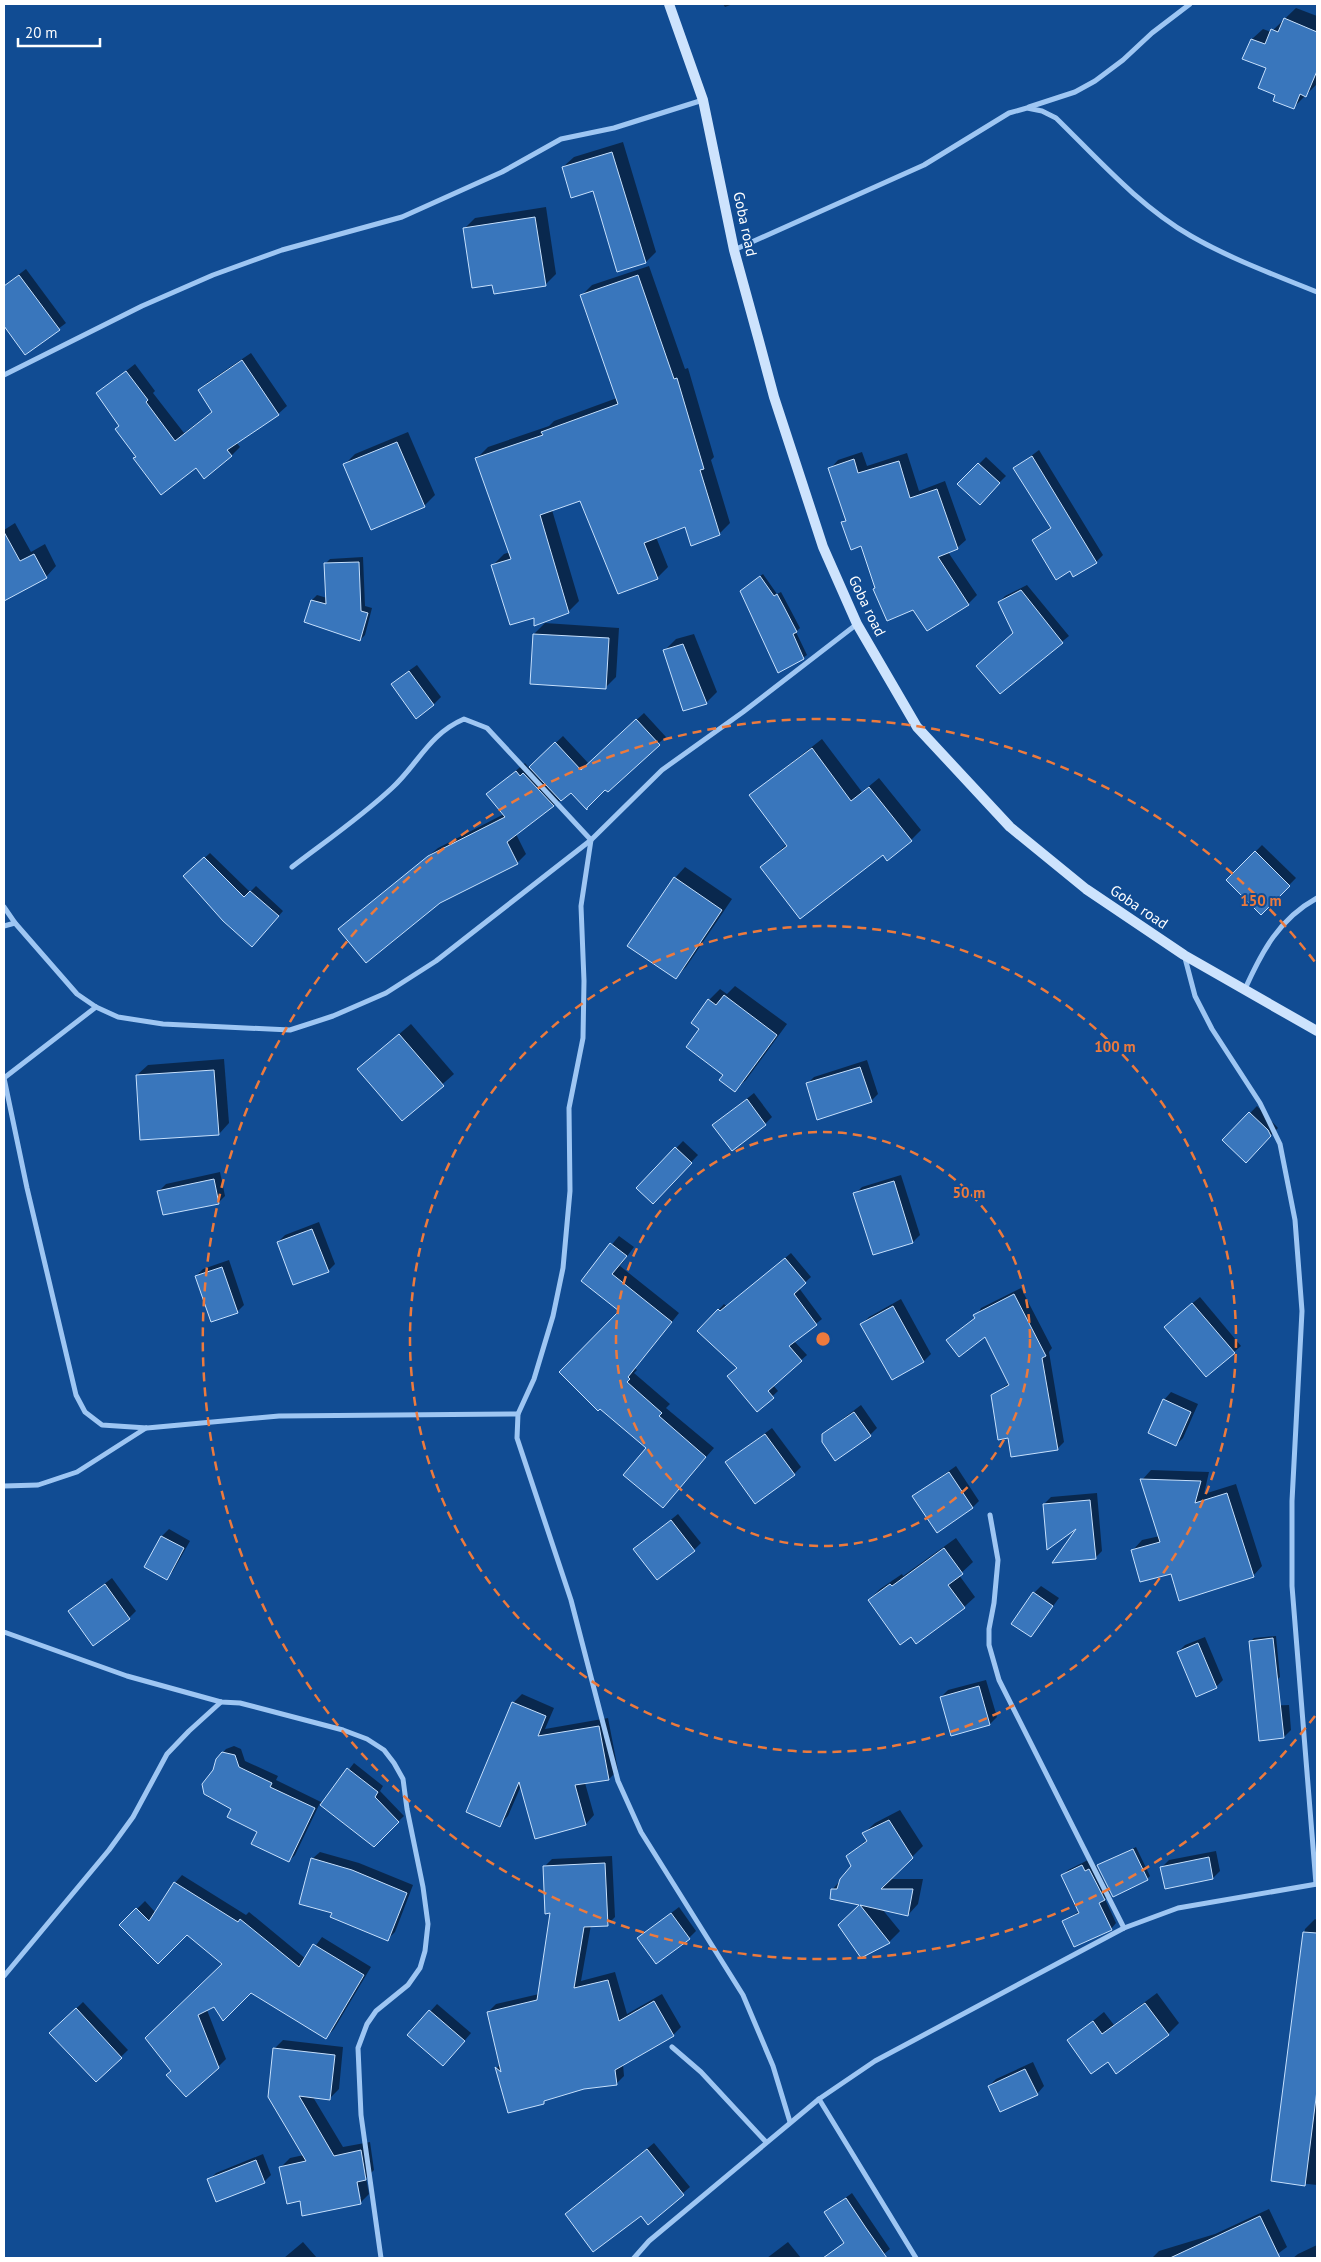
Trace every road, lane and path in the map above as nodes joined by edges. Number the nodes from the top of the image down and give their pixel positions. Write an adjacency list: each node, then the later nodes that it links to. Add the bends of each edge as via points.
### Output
1 (669, 4): 3 (street, Goba road)
2 (1190, 4): 4 (street, via 1095,82)
3 (703, 100): 5 (street, Goba road); 7 (street, via 614,128 561,139 502,172 402,217 282,250 213,275 142,306)
4 (1027, 108): 5 (street, via 1009,113 924,164); 6 (street, via 1056,118 1126,187 1189,235 1220,252)
5 (734, 250): 8 (street, Goba road, via 774,397 823,547)
6 (1317, 292)
7 (4, 375)
8 (857, 624): 9 (street, via 662,770); 15 (street, Goba road, via 917,726 1010,827 1086,889)
9 (591, 840): 10 (street, via 486,728 464,719 447,726 395,786 370,808); 17 (street, via 436,961 386,993 333,1016 290,1030 163,1024 118,1016); 20 (street, via 580,906 583,1038 569,1108 570,1191 563,1268 534,1379)
10 (292, 867)
11 (1317, 898): 16 (street, via 1279,929 1261,952)
12 (4, 907): 13 (street)
13 (15, 923): 14 (street); 17 (street, via 77,994)
14 (4, 926)
15 (1184, 955): 16 (street, Goba road); 26 (street, via 1199,1004 1260,1103 1280,1144 1295,1220 1302,1311 1292,1501 1292,1586)
16 (1245, 989): 18 (street, Goba road)
17 (96, 1007): 19 (street)
18 (1317, 1031)
19 (4, 1078): 21 (street, via 76,1395 85,1412 102,1425)
20 (518, 1414): 21 (street, via 279,1416); 31 (street, via 520,1450 572,1600 618,1781 641,1832 743,1996 773,2066)
21 (147, 1428): 22 (street, via 77,1472 38,1485)
22 (4, 1486)
23 (990, 1515): 27 (street, via 998,1560 988,1629 999,1680)
24 (4, 1632): 25 (street, via 127,1676)
25 (221, 1702): 28 (street, via 167,1754 134,1817 110,1850); 33 (street, via 240,1703 284,1714 368,1739 384,1750 403,1779 428,1924 425,1951 420,1968 408,1985 376,2011 367,2024 358,2048 361,2115)
26 (1317, 1884): 27 (street, via 1178,1908)
27 (1124, 1928): 30 (street, via 875,2061)
28 (4, 1976)
29 (672, 2047): 32 (street, via 708,2079)
30 (819, 2098): 31 (street); 35 (street)
31 (790, 2122): 32 (street)
32 (766, 2142): 34 (street, via 649,2241)
33 (381, 2258)
34 (634, 2258)
35 (916, 2258)

